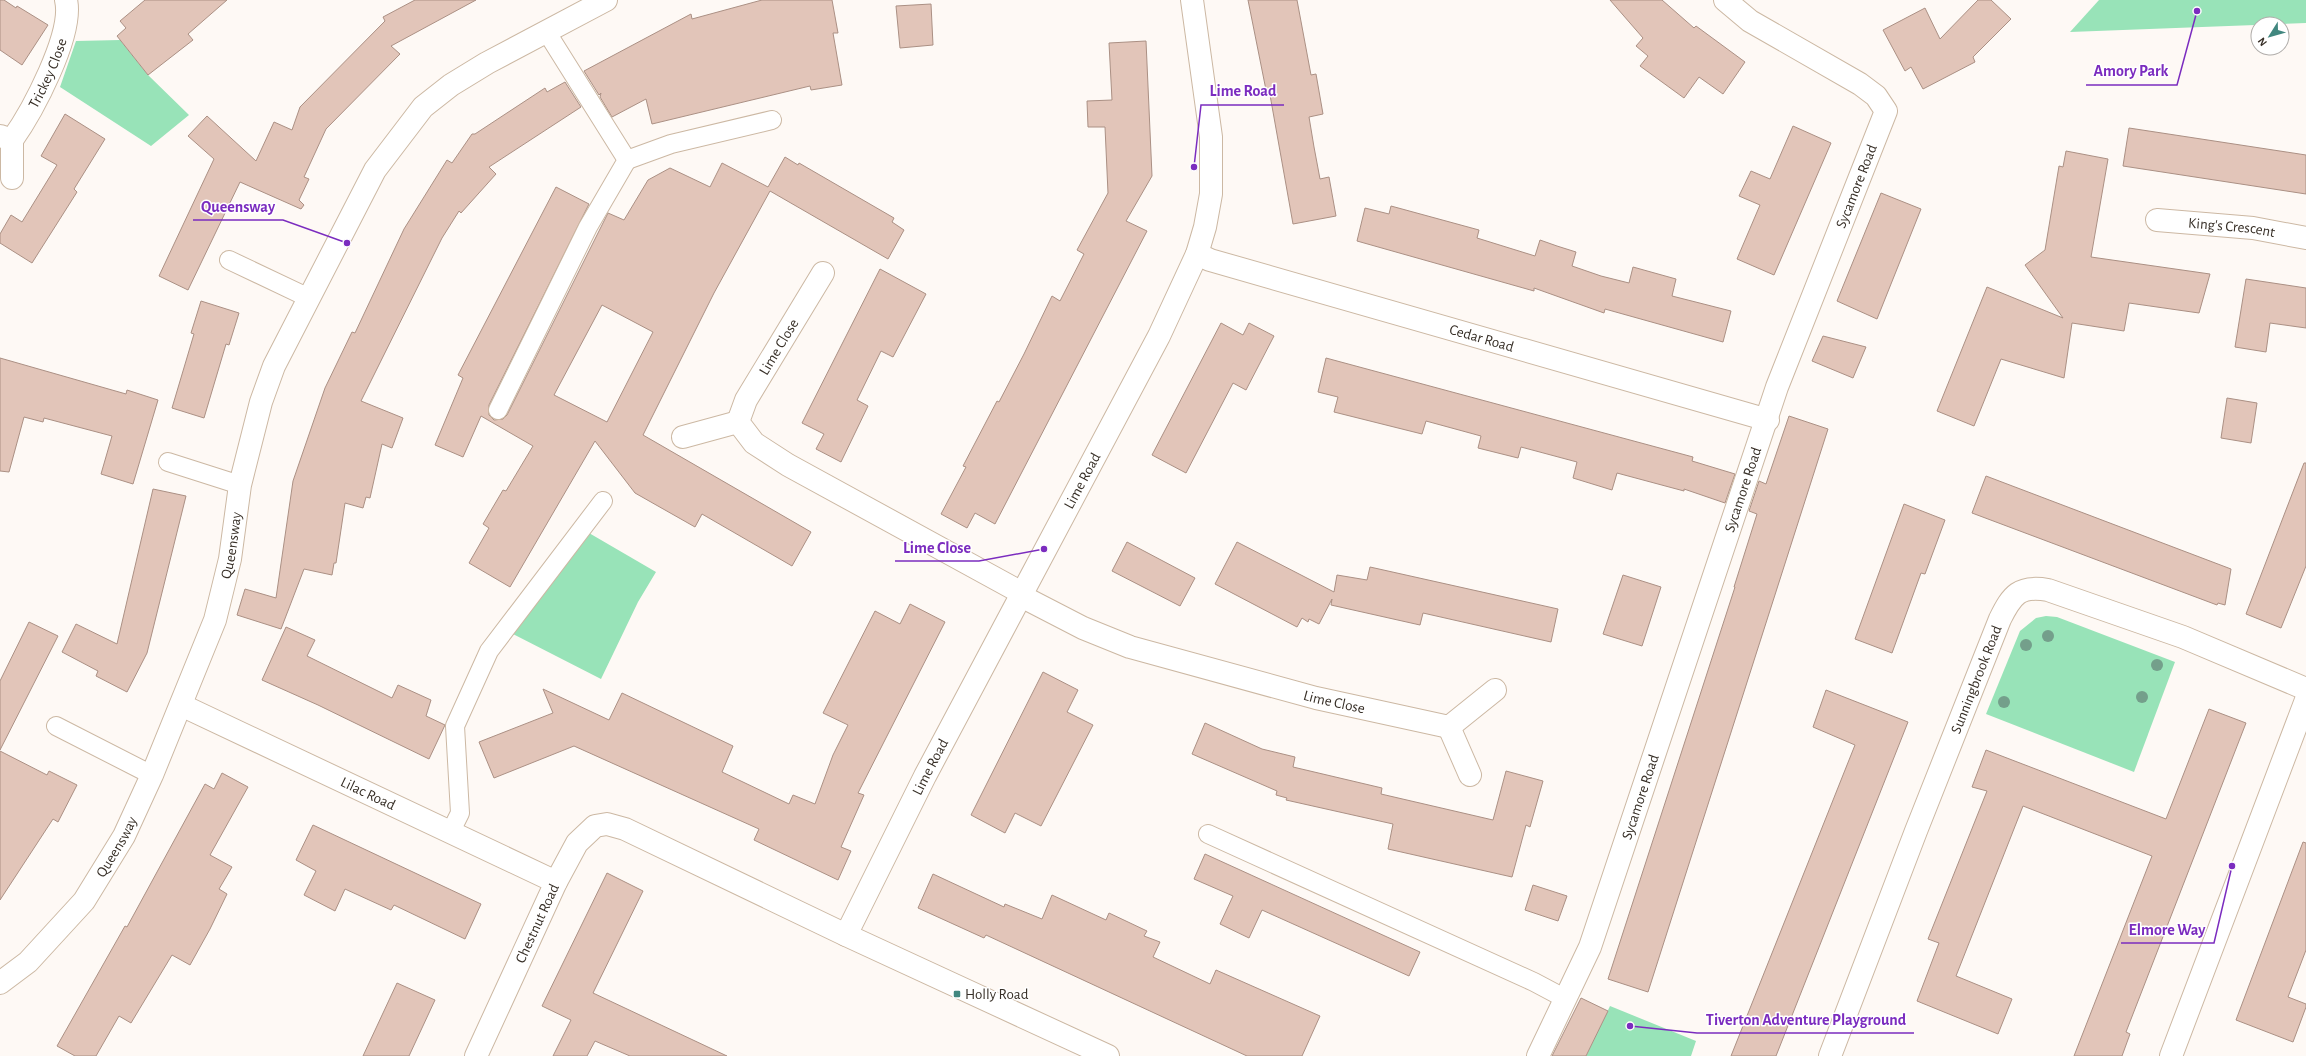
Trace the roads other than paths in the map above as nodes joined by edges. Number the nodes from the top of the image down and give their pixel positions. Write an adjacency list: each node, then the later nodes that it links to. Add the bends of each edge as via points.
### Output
1 (66, 0): 7 (street, Trickey Close, via 68,9 63,36 28,118)
2 (606, 0): 5 (street, Queensway)
3 (1192, 0): 12 (street, Lime Road, via 1211,137 1211,194)
4 (1725, 0): 17 (street, Sycamore Road, via 1750,20 1860,84 1876,96 1886,111 1777,387)
5 (546, 31): 8 (lane); 15 (street, Queensway, via 451,85 422,107 375,170)
6 (772, 120): 8 (lane, via 671,144)
7 (6, 138): 9 (street, Trickey Close)
8 (627, 160): 16 (lane, via 588,227)
9 (12, 178)
10 (2157, 220): 11 (street, King's Crescent, via 2253,228)
11 (2306, 238)
12 (1197, 254): 17 (street, Cedar Road, via 1233,267); 23 (street, Lime Road, via 1159,336)
13 (230, 260): 15 (lane)
14 (823, 274): 18 (street, Lime Close, via 746,400)
15 (309, 298): 21 (street, Queensway, via 274,366 261,402)
16 (498, 410)
17 (1768, 420): 37 (street, Sycamore Road, via 1677,681 1615,878 1590,947)
18 (738, 422): 19 (street); 23 (street, Lime Close, via 754,443 788,465)
19 (682, 437)
20 (168, 462): 21 (lane)
21 (240, 485): 27 (street, Queensway, via 230,558 215,620)
22 (603, 501): 32 (lane, via 489,651 455,726 460,812)
23 (1021, 595): 29 (street, Lime Close, via 1083,628 1130,647 1316,698); 35 (street, Lime Road, via 925,776)
24 (2306, 688): 41 (street, Sunningbrook Road, via 2183,638 2048,590 2034,588 2010,599 1916,831)
25 (1496, 690): 29 (street)
26 (2306, 700): 42 (street)
27 (180, 705): 30 (street, Queensway); 32 (street, Lilac Road)
28 (56, 726): 30 (lane)
29 (1448, 727): 31 (street)
30 (152, 775): 36 (street, Queensway, via 124,836 84,901 28,962)
31 (1470, 775)
32 (451, 831): 34 (street, Lilac Road)
33 (1208, 834): 37 (lane, via 1534,982)
34 (556, 882): 35 (street, Chestnut Road, via 577,843 595,826 607,824 625,829); 38 (street, Chestnut Road)
35 (846, 935): 39 (street)
36 (0, 983)
37 (1566, 999): 40 (street, Sycamore Road)
38 (476, 1056)
39 (1108, 1056)
40 (1538, 1056)
41 (1830, 1056)
42 (2171, 1056)

